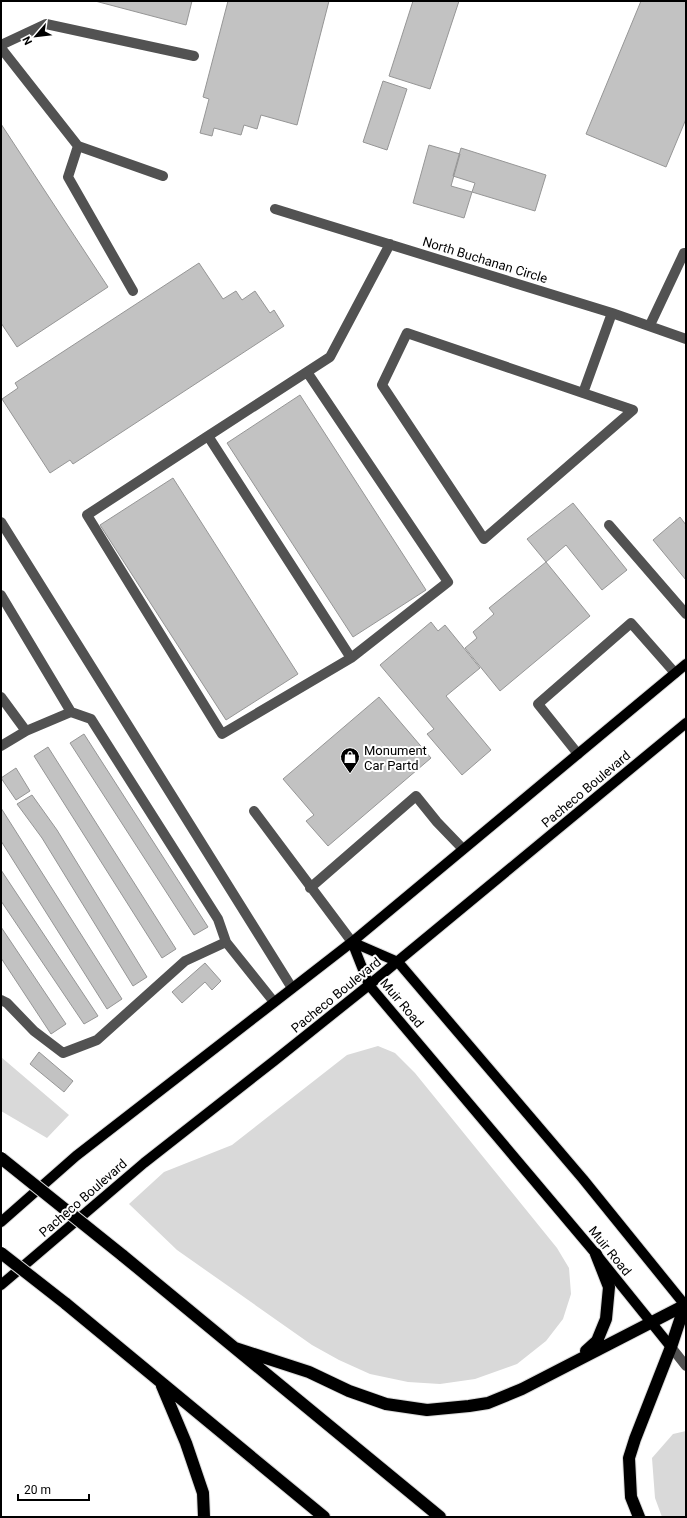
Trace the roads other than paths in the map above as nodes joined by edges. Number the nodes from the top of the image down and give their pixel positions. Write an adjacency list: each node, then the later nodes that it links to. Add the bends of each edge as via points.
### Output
1 (1, 46): 2 (street, via 46,24); 3 (street)
2 (194, 56)
3 (78, 146): 4 (street); 8 (street, via 68,177)
4 (163, 176)
5 (275, 209): 6 (street, North Buchanan Circle)
6 (390, 244): 9 (street, North Buchanan Circle); 12 (street, via 330,357)
7 (686, 253): 10 (street, via 684,252)
8 (133, 291)
9 (612, 313): 10 (street, North Buchanan Circle); 13 (street)
10 (650, 325): 11 (street, North Buchanan Circle)
11 (686, 339)
12 (307, 372): 14 (street); 19 (street, via 448,582)
13 (584, 393): 13 (street, via 407,333 382,385 484,539 632,410)
14 (208, 436): 19 (street); 19 (street, via 87,515 222,734)
15 (1, 522): 35 (street)
16 (609, 525): 18 (street)
17 (1, 595): 23 (street)
18 (686, 614)
19 (351, 658)
20 (686, 664): 21 (main road)
21 (675, 674): 27 (main road); 27 (street, via 631,623 538,704)
22 (1, 697): 25 (street)
23 (71, 712): 25 (street); 31 (street, via 92,719 218,919)
24 (686, 723): 33 (main road, Pacheco Boulevard)
25 (26, 730): 26 (street)
26 (1, 746)
27 (578, 754): 29 (main road)
28 (254, 811): 30 (street)
29 (463, 849): 30 (street, via 416,796); 32 (main road)
30 (310, 888): 32 (street)
31 (226, 942): 36 (street, via 185,961 97,1040 63,1053 34,1031); 37 (street)
32 (352, 942): 33 (main road, Muir Road); 34 (main road, Muir Road); 35 (main road)
33 (398, 962): 34 (main road, Pacheco Boulevard); 43 (main road, Muir Road, via 583,1179)
34 (369, 985): 41 (main road, Muir Road); 42 (main road, Pacheco Boulevard, via 144,1162)
35 (292, 988): 37 (main road)
36 (1, 1000)
37 (274, 1002): 39 (main road, via 76,1156)
38 (1, 1158): 46 (highway, bridge)
39 (1, 1222)
40 (1, 1253): 49 (highway, bridge)
41 (596, 1254): 44 (main road, Muir Road); 47 (highway, via 609,1287 606,1319 597,1340)
42 (1, 1285)
43 (685, 1305): 44 (highway); 45 (highway)
44 (650, 1322): 45 (main road, Muir Road); 47 (highway)
45 (671, 1347): 48 (street, Muir Road); 53 (highway, via 630,1458 631,1497)
46 (235, 1348): 47 (highway, via 309,1372 349,1391 386,1404 427,1410 488,1403); 52 (highway)
47 (573, 1363)
48 (686, 1366)
49 (160, 1383): 50 (highway, via 186,1443 203,1493); 51 (highway)
50 (204, 1517)
51 (324, 1517)
52 (440, 1517)
53 (639, 1517)

